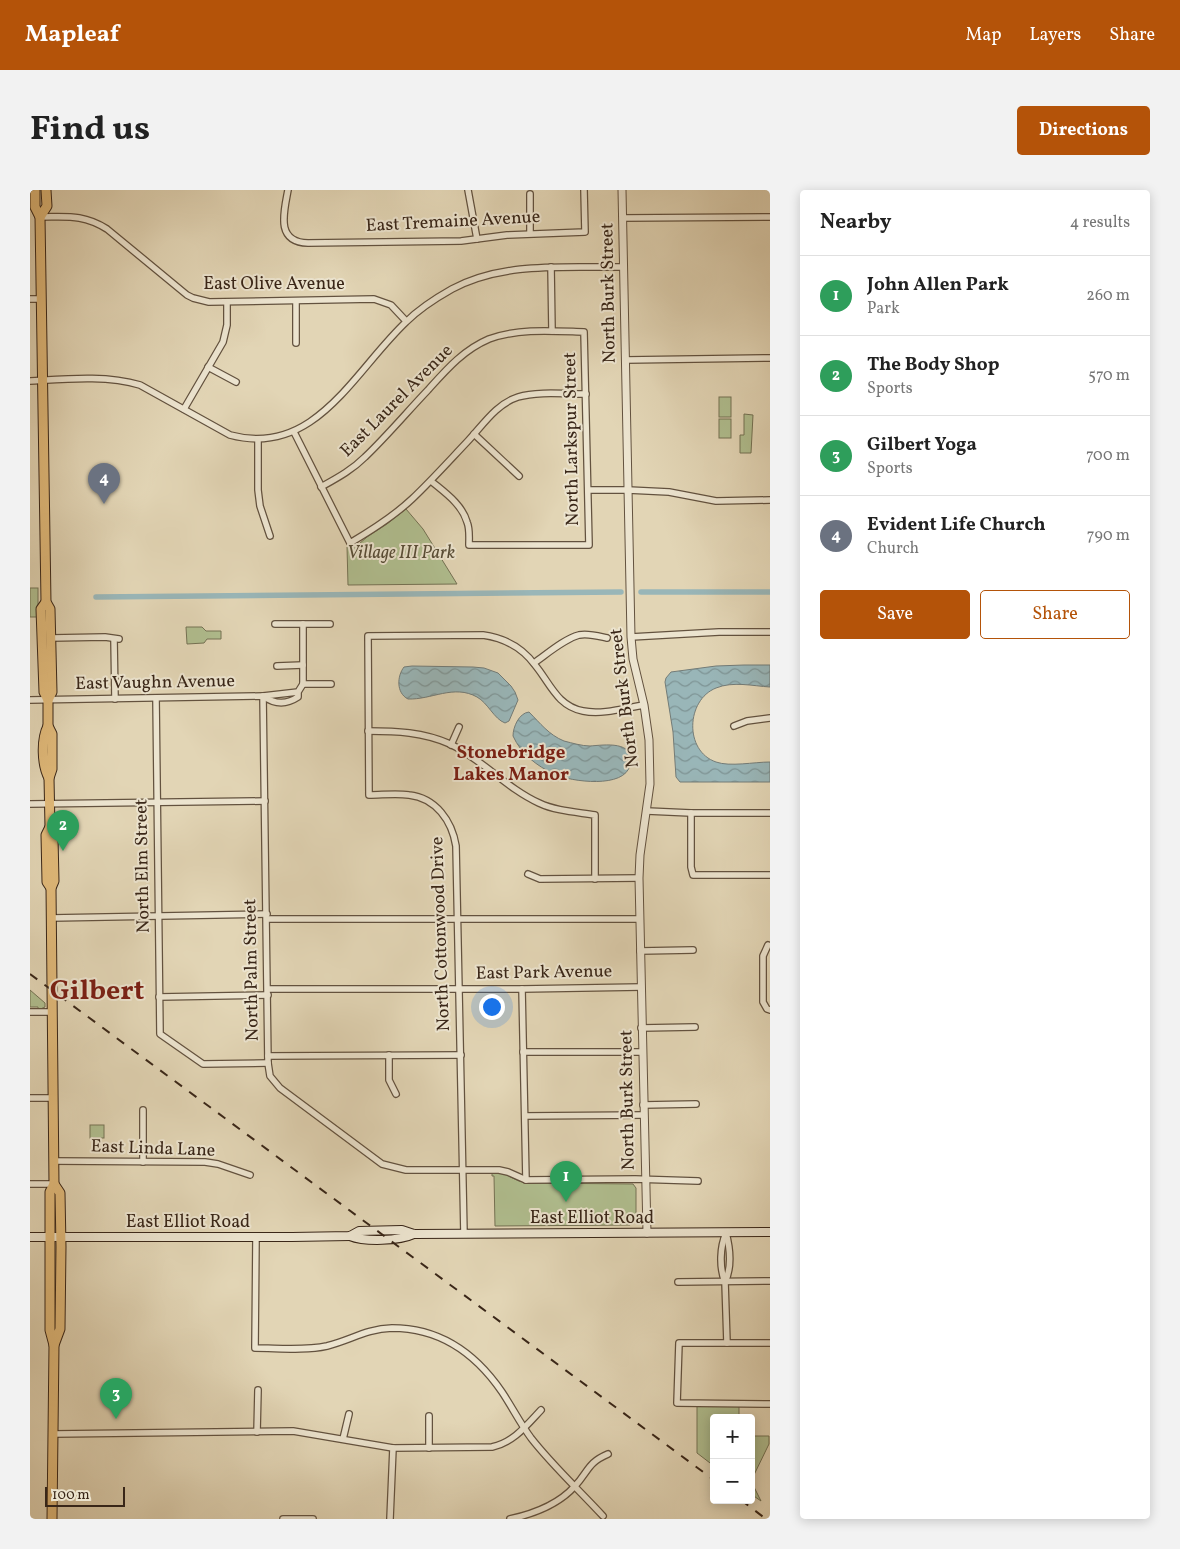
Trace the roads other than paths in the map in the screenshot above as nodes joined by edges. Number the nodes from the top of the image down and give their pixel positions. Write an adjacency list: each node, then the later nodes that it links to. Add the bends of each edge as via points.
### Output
1 (35, 190): 8 (main road, via 35,207)
2 (46, 190): 8 (main road, via 47,206)
3 (288, 190): 12 (street, East Tremaine Avenue, via 284,223 288,234 299,242)
4 (468, 190): 12 (street)
5 (584, 190): 11 (street, East Tremaine Avenue, via 585,232)
6 (622, 190): 10 (street, North Burk Street)
7 (530, 194): 11 (street)
8 (40, 217): 16 (main road); 18 (street, East Olive Avenue, via 79,217 96,222 187,295)
9 (770, 217): 10 (street)
10 (623, 218): 14 (street, North Burk Street)
11 (530, 233): 12 (street, East Tremaine Avenue)
12 (478, 239)
13 (551, 267): 14 (street); 19 (street, via 495,273 472,280 428,304); 20 (street)
14 (624, 267): 24 (street, North Burk Street)
15 (30, 299): 16 (street)
16 (41, 299): 27 (main road)
17 (296, 301): 18 (street, East Olive Avenue); 19 (street, East Olive Avenue, via 374,299 391,305); 22 (street)
18 (227, 302): 25 (street, via 223,342)
19 (406, 322): 31 (street, via 327,409)
20 (552, 331): 21 (street, East Laurel Avenue); 36 (street, East Laurel Avenue, via 506,334 462,354 365,458)
21 (584, 332): 29 (street, North Larkspur Street)
22 (296, 343)
23 (770, 358): 24 (street)
24 (626, 360): 38 (street, North Burk Street)
25 (208, 367): 28 (street); 30 (street)
26 (30, 380): 27 (street)
27 (42, 380): 30 (street, via 128,381); 41 (main road)
28 (236, 382)
29 (586, 394): 32 (street, via 519,396 493,412); 37 (street, North Larkspur Street)
30 (184, 409): 33 (street, via 230,435)
31 (294, 432): 33 (street); 36 (street)
32 (474, 434): 34 (street); 35 (street)
33 (258, 440): 40 (street, via 260,506)
34 (519, 476)
35 (431, 481): 36 (street, via 396,514 350,543); 37 (street, North Larkspur Street, via 464,513 469,545 589,545)
36 (321, 488)
37 (588, 490): 38 (street)
38 (628, 490): 39 (street, via 669,492 716,500); 48 (street, North Burk Street)
39 (770, 500)
40 (270, 536)
41 (46, 602): 46 (main road, via 50,609); 58 (main road, via 41,609 44,692)
42 (275, 624): 43 (street)
43 (303, 624): 44 (street); 50 (street)
44 (330, 624)
45 (770, 632): 48 (street)
46 (51, 638): 56 (street, via 117,639); 58 (main road, via 52,692)
47 (607, 638): 49 (street, via 593,634 578,635)
48 (631, 638): 59 (street, North Burk Street)
49 (534, 663): 59 (street, via 559,699 583,711); 63 (street, North Cottonwood Drive, via 507,641 483,635 368,636)
50 (303, 665): 51 (street); 52 (street)
51 (277, 666)
52 (303, 684): 53 (street); 54 (street, East Vaughn Avenue, via 298,692)
53 (330, 684)
54 (263, 696): 55 (street, East Vaughn Avenue); 65 (street, North Palm Street)
55 (156, 698): 56 (street, East Vaughn Avenue); 66 (street, North Elm Street)
56 (115, 699): 58 (street, East Vaughn Avenue)
57 (30, 700): 58 (street, East Vaughn Avenue)
58 (48, 700): 68 (main road, via 48,726 44,734)
59 (644, 705): 69 (street, North Burk Street, via 650,775)
60 (770, 718): 61 (street, via 747,720)
61 (734, 726)
62 (458, 727): 64 (street)
63 (368, 731): 64 (street, via 409,733); 79 (street, North Cottonwood Drive, via 369,795 422,798 439,810 452,828 456,846)
64 (451, 745): 75 (street, via 539,804 594,815)
65 (265, 801): 66 (street); 77 (street, North Palm Street)
66 (157, 802): 68 (street); 76 (street, North Elm Street)
67 (30, 804): 68 (street)
68 (50, 804): 78 (main road, via 50,827 46,835)
69 (647, 811): 71 (street); 74 (street, North Burk Street)
70 (770, 813): 71 (street)
71 (691, 814): 73 (street, via 693,875)
72 (528, 874): 75 (street, via 540,879)
73 (770, 875)
74 (639, 878): 75 (street); 80 (street, North Burk Street)
75 (595, 879)
76 (158, 916): 77 (street); 78 (street); 88 (street, North Elm Street)
77 (267, 916): 79 (street); 87 (street, North Palm Street)
78 (51, 918): 91 (main road)
79 (458, 919): 80 (street); 85 (street, North Cottonwood Drive)
80 (640, 919): 83 (street, North Burk Street)
81 (768, 945): 89 (street, via 763,956 763,1002)
82 (693, 950): 83 (street)
83 (640, 951): 84 (street, North Burk Street)
84 (641, 987): 86 (street, East Park Avenue); 93 (street, North Burk Street)
85 (459, 989): 86 (street, East Park Avenue); 87 (street, East Park Avenue); 96 (street, North Cottonwood Drive)
86 (522, 989): 94 (street)
87 (268, 992): 88 (street, East Park Avenue); 98 (street, North Palm Street)
88 (159, 996): 98 (street, North Elm Street, via 160,1034 203,1064)
89 (769, 1010)
90 (30, 1012): 91 (street)
91 (52, 1012): 101 (main road)
92 (695, 1027): 93 (street)
93 (642, 1028): 95 (street, North Burk Street)
94 (523, 1052): 95 (street); 106 (street)
95 (642, 1052): 103 (street, North Burk Street)
96 (461, 1055): 97 (street); 109 (street, North Cottonwood Drive)
97 (389, 1056): 98 (street); 99 (street, via 389,1080)
98 (268, 1059): 109 (street, North Palm Street, via 270,1076 280,1088 382,1164 406,1170)
99 (396, 1094)
100 (30, 1098): 101 (street)
101 (53, 1098): 107 (main road)
102 (696, 1104): 103 (street)
103 (643, 1105): 105 (street, North Burk Street)
104 (143, 1110): 108 (street)
105 (643, 1115): 106 (street); 112 (street, North Burk Street)
106 (525, 1116): 111 (street)
107 (54, 1161): 108 (street, East Linda Lane); 115 (main road)
108 (143, 1162): 110 (street, East Linda Lane, via 212,1162)
109 (463, 1170): 111 (street, North Palm Street, via 499,1170); 119 (street, North Cottonwood Drive)
110 (250, 1175)
111 (526, 1180): 112 (street)
112 (645, 1180): 113 (street); 117 (street, North Burk Street)
113 (698, 1181)
114 (30, 1184): 115 (street)
115 (54, 1184): 121 (main road, via 50,1192)
116 (770, 1232): 118 (main road, East Elliot Road)
117 (646, 1233): 118 (main road, East Elliot Road); 119 (main road, East Elliot Road)
118 (726, 1233): 125 (street, via 729,1273)
119 (464, 1234): 122 (main road, East Elliot Road, via 358,1239 350,1236)
120 (30, 1237): 121 (main road, East Elliot Road)
121 (56, 1237): 122 (main road, East Elliot Road); 135 (main road, via 60,1330 54,1345)
122 (256, 1238): 133 (street, via 255,1348 317,1348 367,1332 392,1328 416,1330 451,1342 481,1364)
123 (770, 1281): 125 (street)
124 (678, 1282): 125 (street)
125 (725, 1282): 126 (street)
126 (727, 1343): 127 (street); 129 (street, via 679,1343 677,1404)
127 (770, 1343)
128 (258, 1390): 134 (street)
129 (770, 1404)
130 (541, 1410): 133 (street)
131 (349, 1414): 136 (street)
132 (429, 1416): 138 (street)
133 (524, 1428): 138 (street, via 503,1444 492,1447); 140 (street)
134 (258, 1432): 135 (street); 136 (street, via 292,1431)
135 (54, 1434): 142 (main road)
136 (343, 1439): 137 (street)
137 (392, 1448): 138 (street); 145 (street)
138 (429, 1448)
139 (608, 1454): 140 (street, via 594,1460)
140 (575, 1487): 141 (street); 146 (street, via 542,1510)
141 (603, 1516)
142 (52, 1519)
143 (283, 1519): 144 (street)
144 (313, 1519)
145 (390, 1519)
146 (510, 1519)

